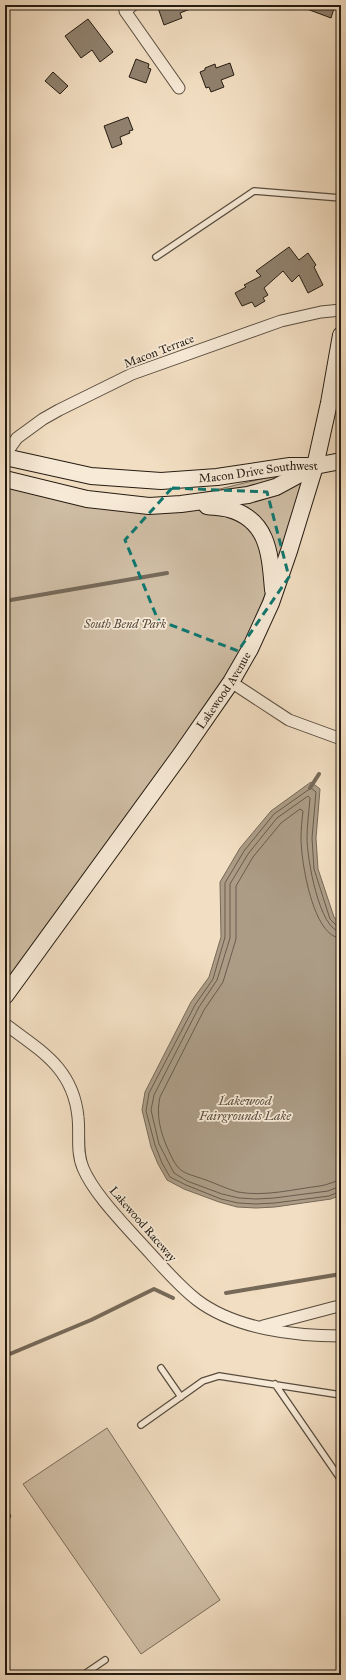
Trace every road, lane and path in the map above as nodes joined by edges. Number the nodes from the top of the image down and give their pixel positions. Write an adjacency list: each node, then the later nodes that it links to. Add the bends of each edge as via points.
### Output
1 (133, 5): 2 (street, via 125,11)
2 (179, 88)
3 (341, 198): 4 (lane, via 254,190)
4 (156, 257)
5 (341, 310): 9 (street, Macon Terrace, via 281,321 132,374 43,419 17,438)
6 (341, 340): 7 (main road, Lakewood Avenue)
7 (332, 381): 8 (main road); 11 (main road, Lakewood Avenue)
8 (341, 397)
9 (5, 456): 11 (main road, Macon Drive Southwest, via 91,476 161,481 217,477 290,466)
10 (341, 461): 11 (main road)
11 (315, 466): 13 (main road, Macon Drive Southwest, via 276,487); 14 (main road, Lakewood Avenue)
12 (5, 480): 13 (main road, Macon Drive Southwest, via 86,499 149,506)
13 (181, 504): 14 (main road, via 228,509 245,515 254,522 267,546)
14 (273, 596): 15 (main road, Lakewood Avenue, via 250,648)
15 (231, 682): 16 (street, via 289,720); 17 (main road, Lakewood Avenue)
16 (341, 739)
17 (5, 996)
18 (5, 1024): 20 (street, Lakewood Raceway, via 47,1056 63,1072 75,1096 83,1167 98,1192 120,1220 197,1300 226,1317)
19 (341, 1307): 20 (street)
20 (259, 1328): 21 (street, Lakewood Raceway)
21 (341, 1336)
22 (161, 1368): 25 (lane)
23 (275, 1384): 24 (lane); 25 (lane, via 219,1376 203,1381); 27 (lane)
24 (341, 1395)
25 (181, 1397): 26 (lane)
26 (141, 1425)
27 (341, 1478)
28 (105, 1660): 29 (lane)
29 (83, 1675)

